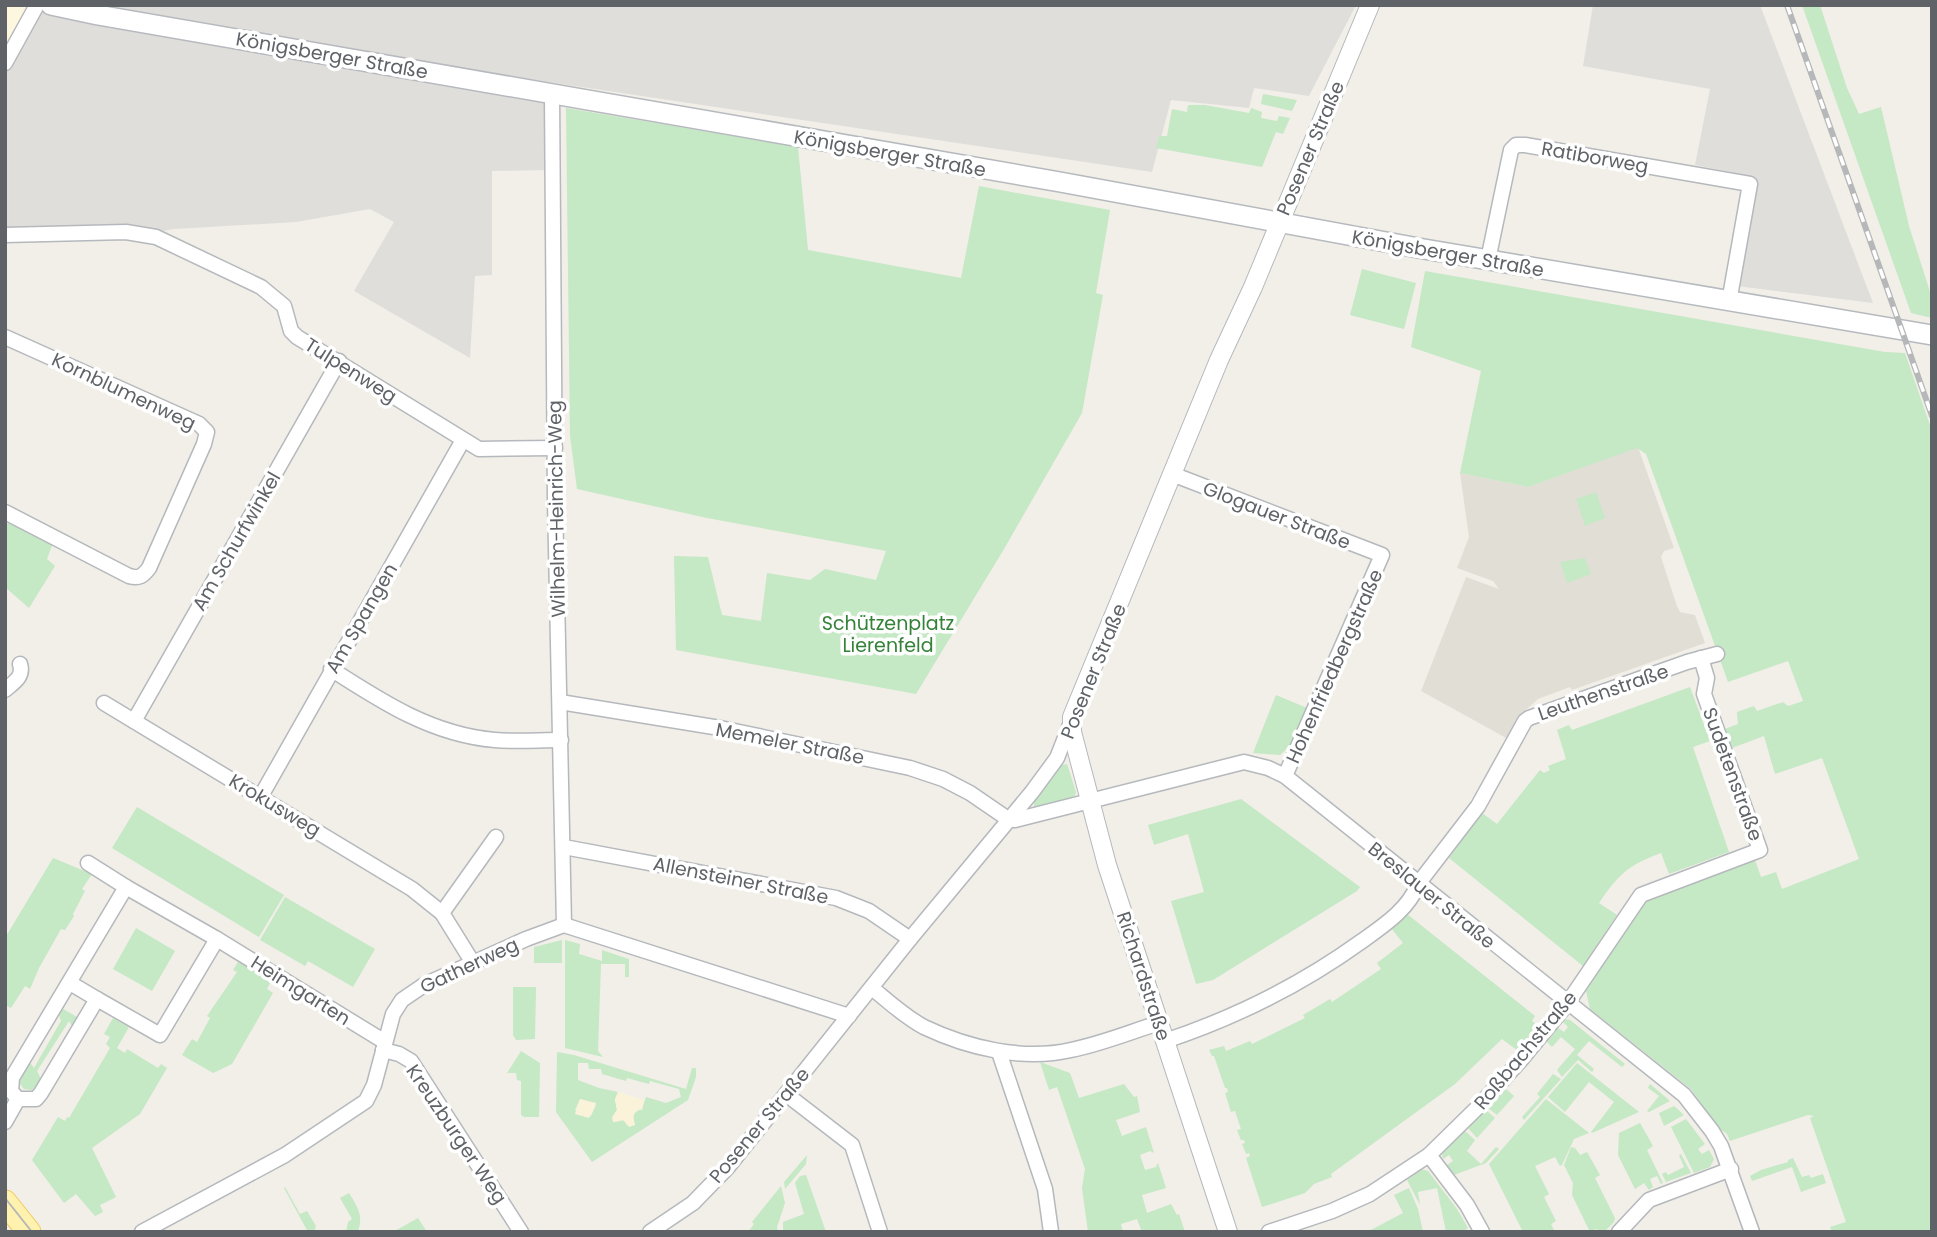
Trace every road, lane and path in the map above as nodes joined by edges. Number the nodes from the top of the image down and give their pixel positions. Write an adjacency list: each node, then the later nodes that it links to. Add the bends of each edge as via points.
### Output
1 (37, 5): 4 (street)
2 (51, 5): 5 (main road, Königsberger Straße)
3 (1370, 5): 6 (street, Posener Straße)
4 (5, 63)
5 (552, 93): 6 (main road, Königsberger Straße); 14 (street, Wilhelm-Heinrich-Weg)
6 (1279, 221): 8 (main road, Königsberger Straße); 15 (street, Posener Straße)
7 (5, 235): 12 (street, Tulpenweg, via 114,232 156,237 261,287 284,306 291,331)
8 (1488, 260): 9 (main road, Königsberger Straße); 9 (street, Ratiborweg, via 1511,150 1517,145 1750,184)
9 (1729, 302): 10 (main road, Königsberger Straße)
10 (1932, 335)
11 (5, 337): 16 (street, Kornblumenweg, via 199,424 207,432 149,568 138,578)
12 (339, 361): 13 (street, Tulpenweg); 26 (street, Am Schurfwinkel)
13 (463, 440): 14 (street, Tulpenweg, via 479,449); 21 (street, Am Spangen)
14 (555, 448): 23 (street, Wilhelm-Heinrich-Weg)
15 (1172, 474): 17 (street, Glogauer Straße); 25 (street, Posener Straße)
16 (5, 512)
17 (1382, 555): 28 (street, Hohenfriedbergstraße)
18 (1717, 654): 19 (street, Leuthenstraße)
19 (1700, 658): 34 (street, Sudetenstraße, via 1707,678 1704,694); 36 (street, Leuthenstraße, via 1525,721 1478,806)
20 (20, 664): 22 (street, via 19,677)
21 (331, 669): 27 (street, via 376,699 431,725 495,740); 29 (street, Am Spangen)
22 (5, 690)
23 (560, 702): 27 (street, Wilhelm-Heinrich-Weg); 31 (street, Memeler Straße, via 909,768 943,779)
24 (104, 703): 26 (street, Krokusweg)
25 (1072, 717): 30 (street, Richardstraße); 31 (street, Posener Straße, via 1058,758)
26 (134, 721): 29 (street, Krokusweg)
27 (561, 740): 33 (street, Wilhelm-Heinrich-Weg)
28 (1285, 776): 30 (street, Breslauer Straße, via 1244,762); 36 (street, Breslauer Straße)
29 (261, 796): 38 (street, Krokusweg, via 412,889)
30 (1089, 802): 31 (street, Breslauer Straße, via 1022,820); 48 (street, Richardstraße)
31 (1008, 819): 41 (street, Posener Straße)
32 (496, 837): 38 (street)
33 (564, 847): 39 (street, Wilhelm-Heinrich-Weg); 41 (street, Allensteiner Straße, via 836,898 869,911)
34 (1760, 850): 46 (street, Roßbachstraße, via 1641,895)
35 (88, 863): 37 (street, Heimgarten)
36 (1418, 884): 46 (street, Breslauer Straße); 48 (street, Leuthenstraße, via 1414,896 1385,924 1302,982 1221,1022)
37 (126, 887): 40 (street, Heimgarten); 43 (street)
38 (442, 913): 42 (street, Krokusweg)
39 (564, 925): 42 (street, Gatherweg); 47 (street)
40 (217, 939): 45 (street, via 160,1035); 49 (street, Heimgarten)
41 (910, 939): 44 (street, Posener Straße)
42 (473, 963): 49 (street, Gatherweg, via 408,995 397,1006)
43 (69, 983): 45 (street); 52 (street, via 12,1078 11,1091)
44 (872, 988): 47 (street, Posener Straße); 50 (street, Leuthenstraße, via 924,1027)
45 (97, 999): 52 (street, via 41,1093 36,1099)
46 (1567, 1004): 54 (street, Roßbachstraße, via 1503,1080); 55 (street, Breslauer Straße, via 1684,1096 1712,1131)
47 (849, 1016): 51 (street, Posener Straße)
48 (1162, 1032): 50 (street, Leuthenstraße, via 1070,1051); 63 (street, Richardstraße)
49 (384, 1046): 58 (street, Gatherweg, via 366,1101 285,1154); 59 (street, Kreuzburger Weg, via 411,1061)
50 (999, 1052): 62 (street, via 1045,1189)
51 (786, 1094): 60 (street, Posener Straße, via 693,1203); 61 (street, via 852,1145)
52 (18, 1100): 53 (street)
53 (5, 1122)
54 (1429, 1155): 64 (street, Roßbachstraße, via 1370,1194); 65 (street)
55 (1731, 1169): 66 (street, via 1649,1200); 67 (street, Breslauer Straße)
56 (5, 1202): 57 (main road)
57 (29, 1232)
58 (142, 1232)
59 (521, 1232)
60 (650, 1232)
61 (880, 1232)
62 (1051, 1232)
63 (1228, 1232)
64 (1269, 1232)
65 (1482, 1232)
66 (1619, 1232)
67 (1752, 1232)

